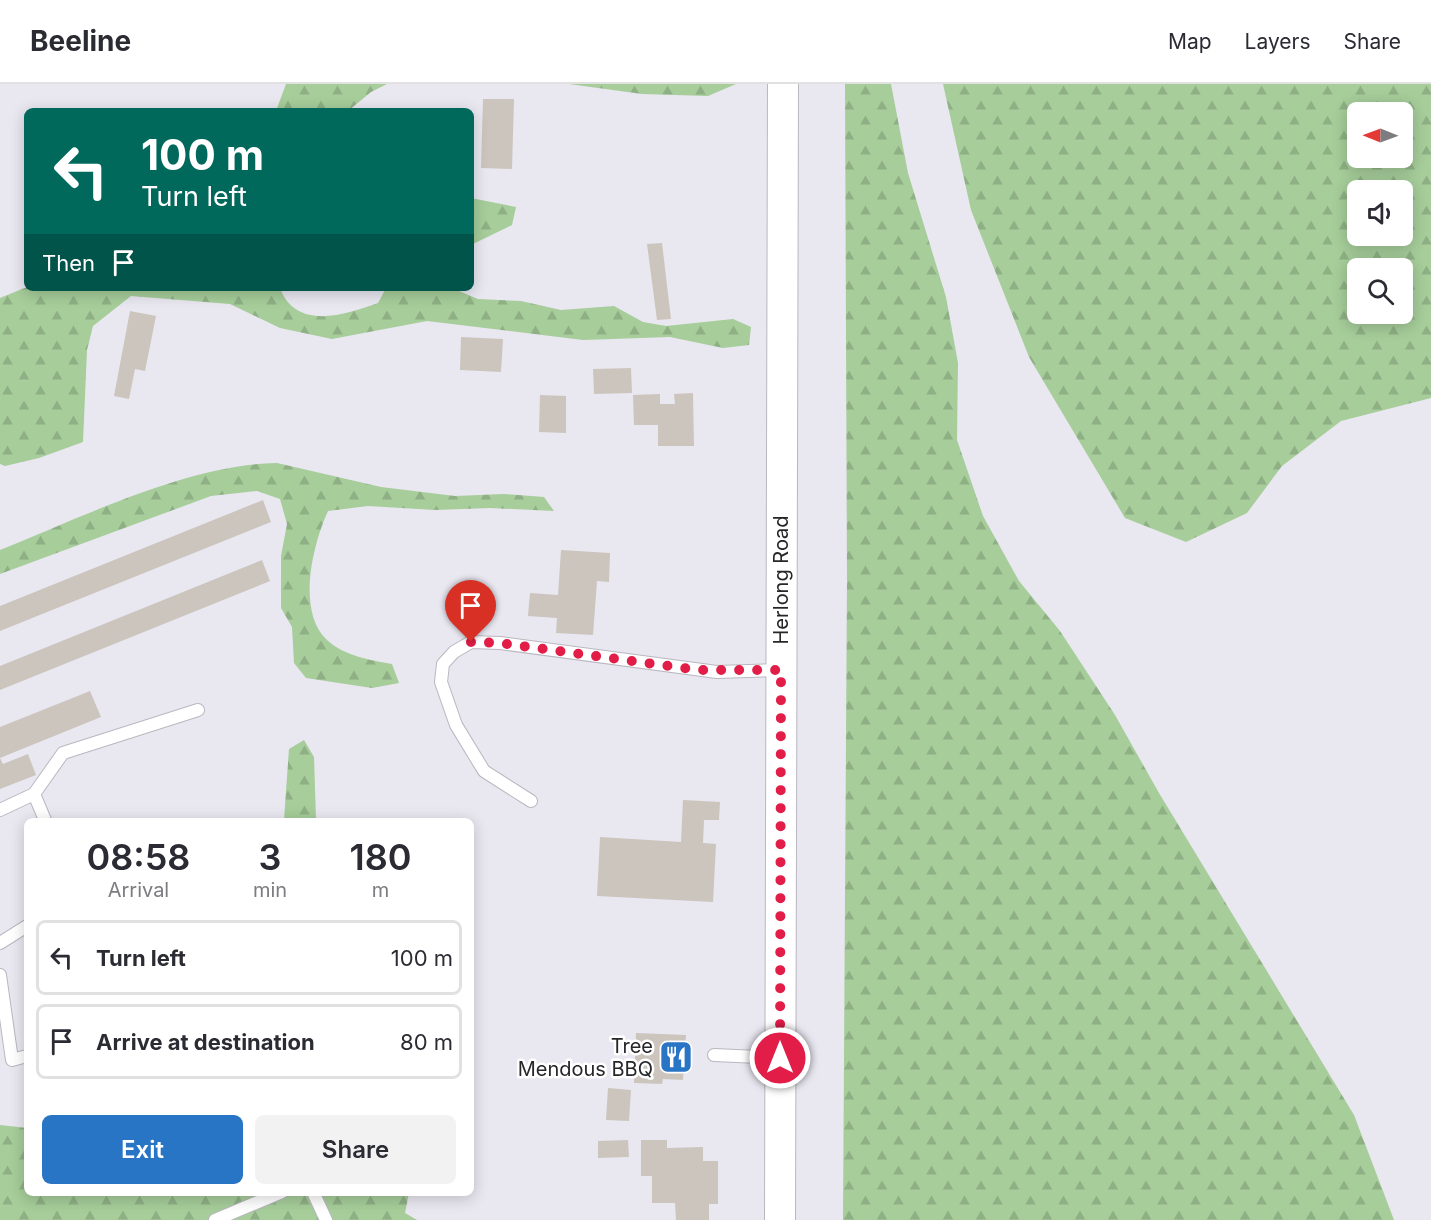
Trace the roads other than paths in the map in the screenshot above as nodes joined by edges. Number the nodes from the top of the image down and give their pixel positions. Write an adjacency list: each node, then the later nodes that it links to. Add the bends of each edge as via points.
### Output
1 (783, 84): 2 (street, Herlong Road)
2 (781, 670): 5 (lane, via 717,672 471,642 443,664 441,682 456,725 484,771); 14 (street, Herlong Road)
3 (198, 710): 4 (lane, via 63,753)
4 (34, 794): 6 (lane); 7 (lane)
5 (531, 801)
6 (0, 810)
7 (44, 818)
8 (24, 928): 9 (lane)
9 (0, 943)
10 (0, 975): 13 (lane)
11 (714, 1055): 14 (lane)
12 (24, 1056): 13 (lane)
13 (6, 1058)
14 (780, 1058): 19 (street, Herlong Road)
15 (272, 1196): 17 (lane)
16 (316, 1196): 18 (lane)
17 (215, 1220)
18 (326, 1220)
19 (780, 1220)

